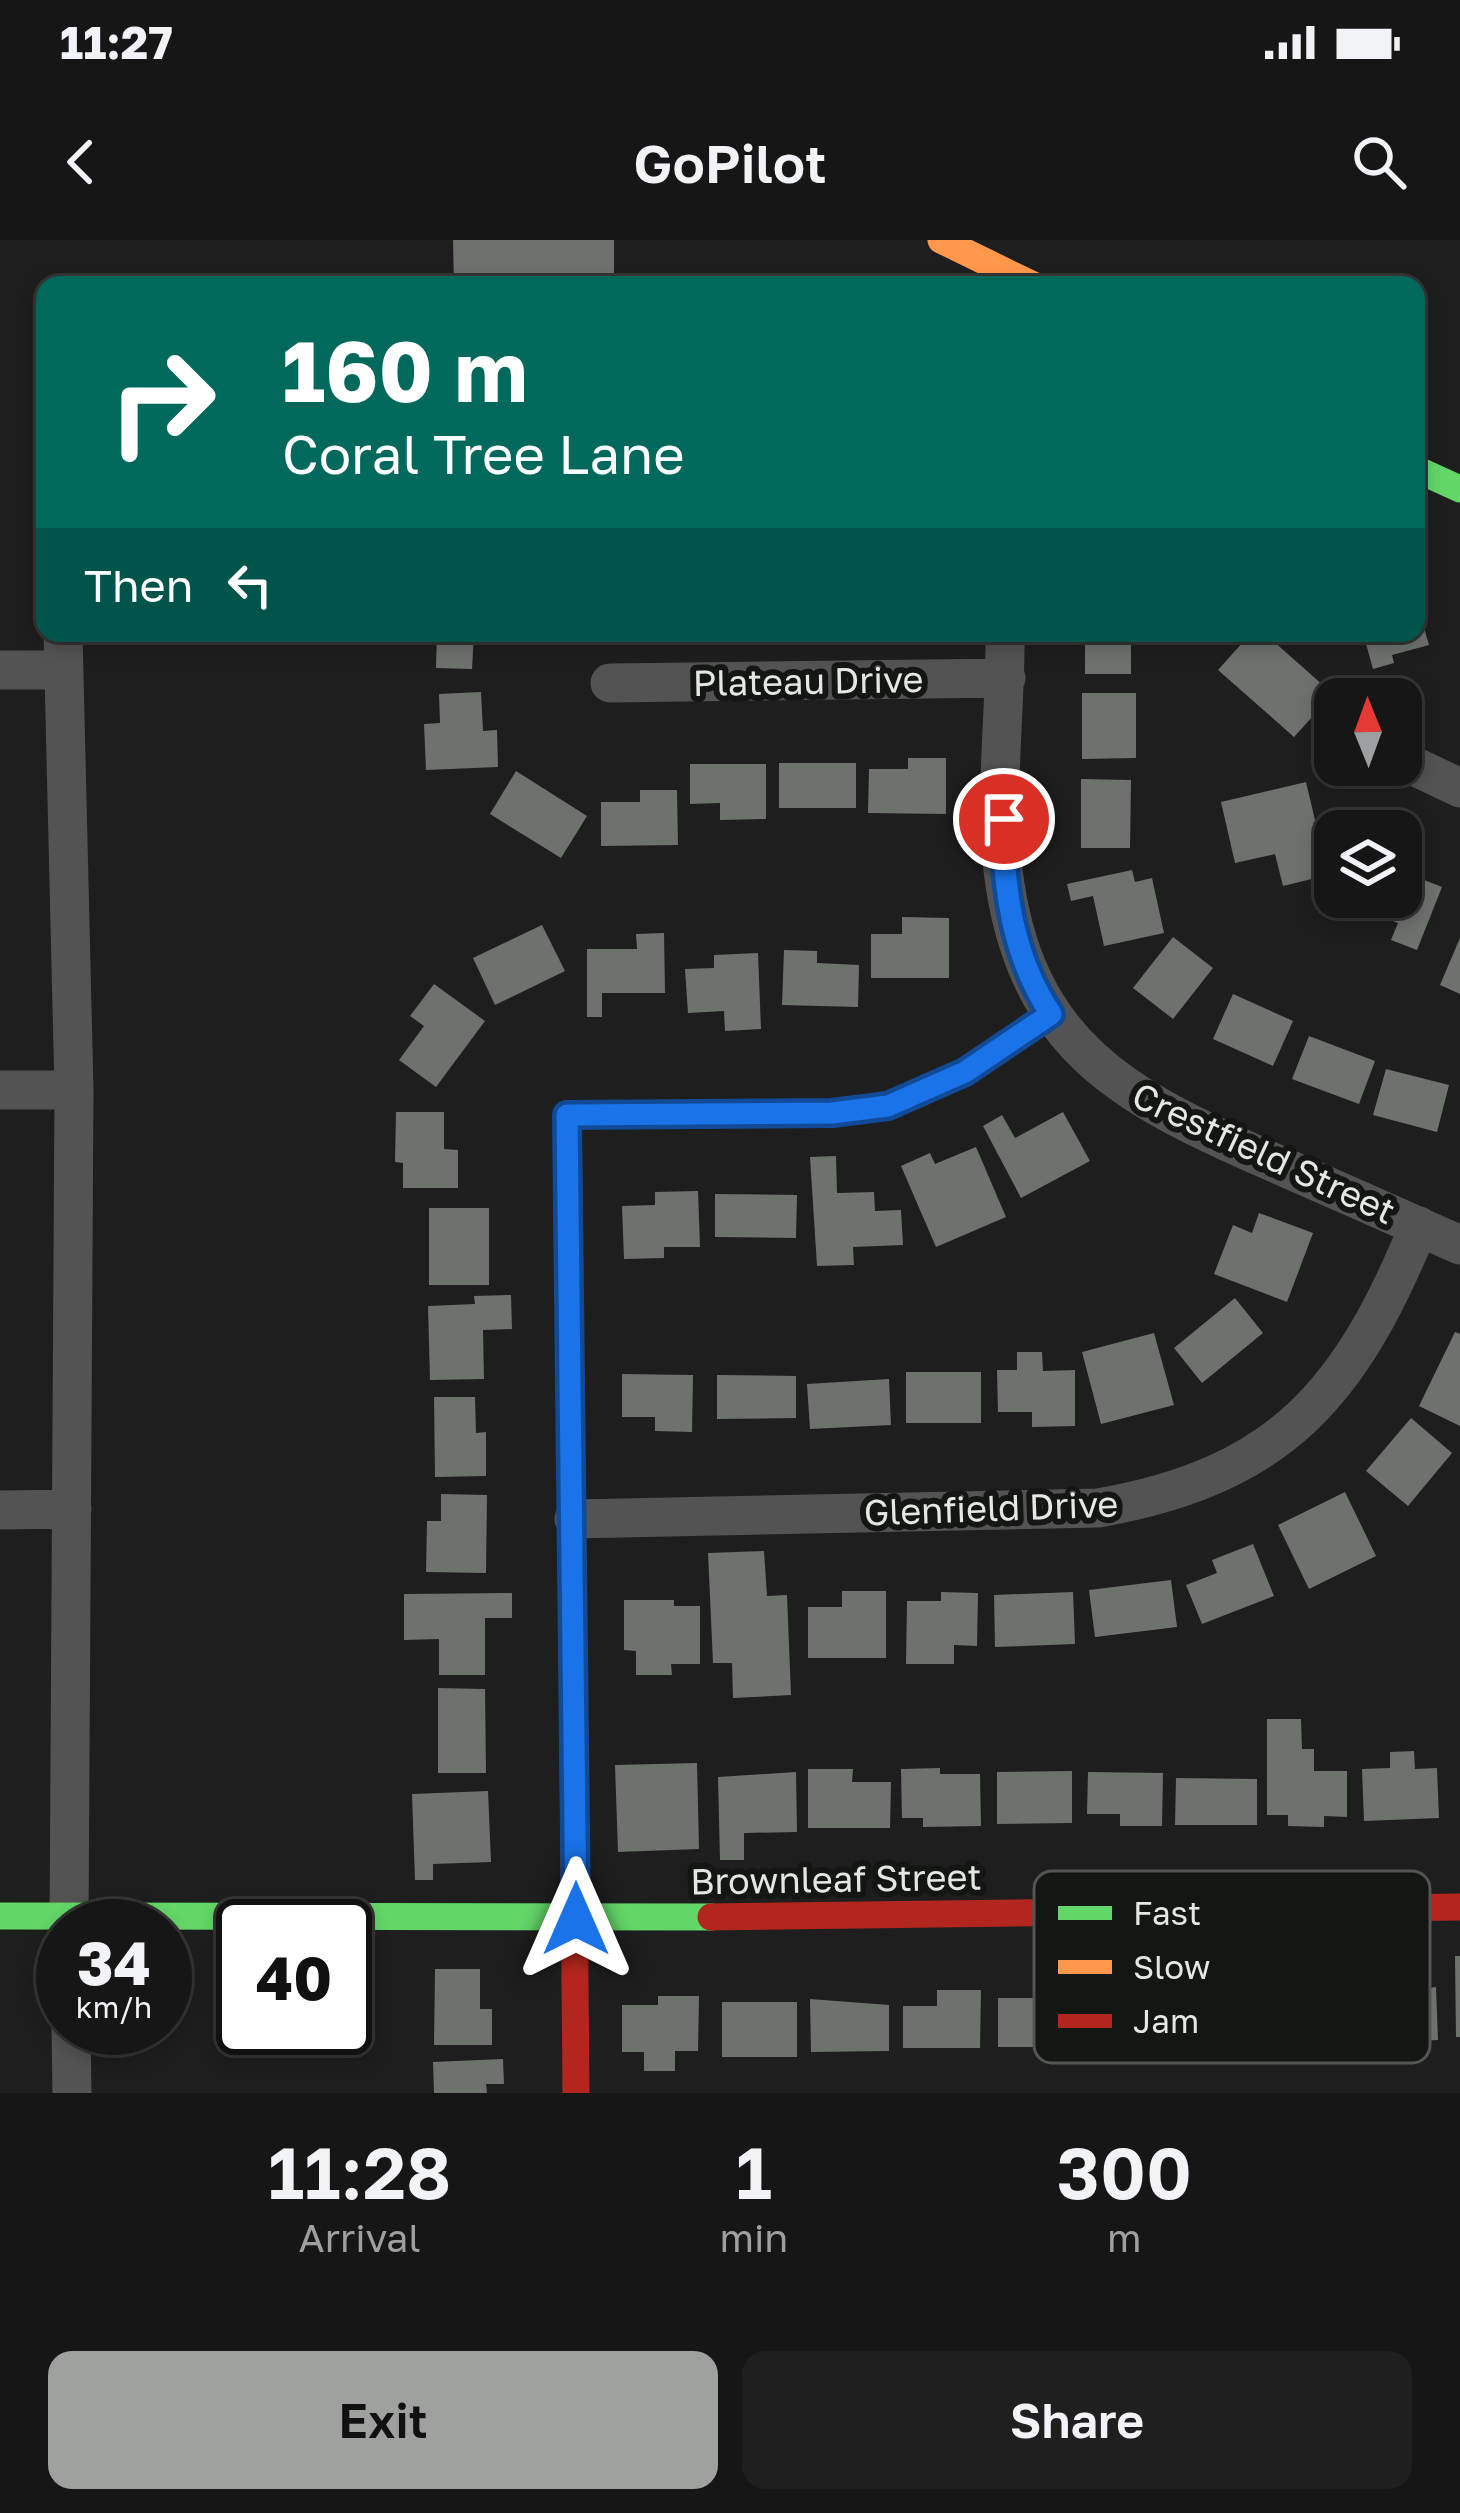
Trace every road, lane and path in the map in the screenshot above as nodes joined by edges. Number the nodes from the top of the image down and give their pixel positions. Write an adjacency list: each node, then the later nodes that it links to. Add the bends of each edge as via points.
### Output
1 (941, 240): 2 (street)
2 (1015, 276)
3 (1425, 473): 4 (street)
4 (1460, 490)
5 (1005, 642): 8 (street, Crestfield Street)
6 (63, 652): 7 (street); 14 (street)
7 (0, 670)
8 (1006, 678): 9 (street, Plateau Drive); 12 (street, Crestfield Street, via 1003,866 1030,974)
9 (610, 683)
10 (1422, 770): 11 (street)
11 (1460, 788)
12 (1051, 1014): 15 (street, Crestfield Street, via 1133,1096); 19 (street, via 965,1072 888,1106 567,1115)
13 (0, 1090): 14 (street)
14 (74, 1090): 17 (street)
15 (1419, 1226): 16 (street, Crestfield Street); 19 (street, Glenfield Drive, via 1372,1331 1329,1391 1275,1440 1177,1491 1098,1508)
16 (1460, 1245)
17 (71, 1509): 18 (street); 20 (street)
18 (0, 1510)
19 (574, 1519): 26 (street)
20 (69, 1899)
21 (1430, 1907): 22 (street, Brownleaf Street)
22 (1460, 1907)
23 (1034, 1913): 26 (street, Brownleaf Street)
24 (0, 1916): 25 (street, Brownleaf Street)
25 (36, 1918)
26 (576, 1919): 27 (street, Brownleaf Street); 30 (street)
27 (192, 1920)
28 (71, 2055): 29 (street)
29 (72, 2093)
30 (576, 2093)

